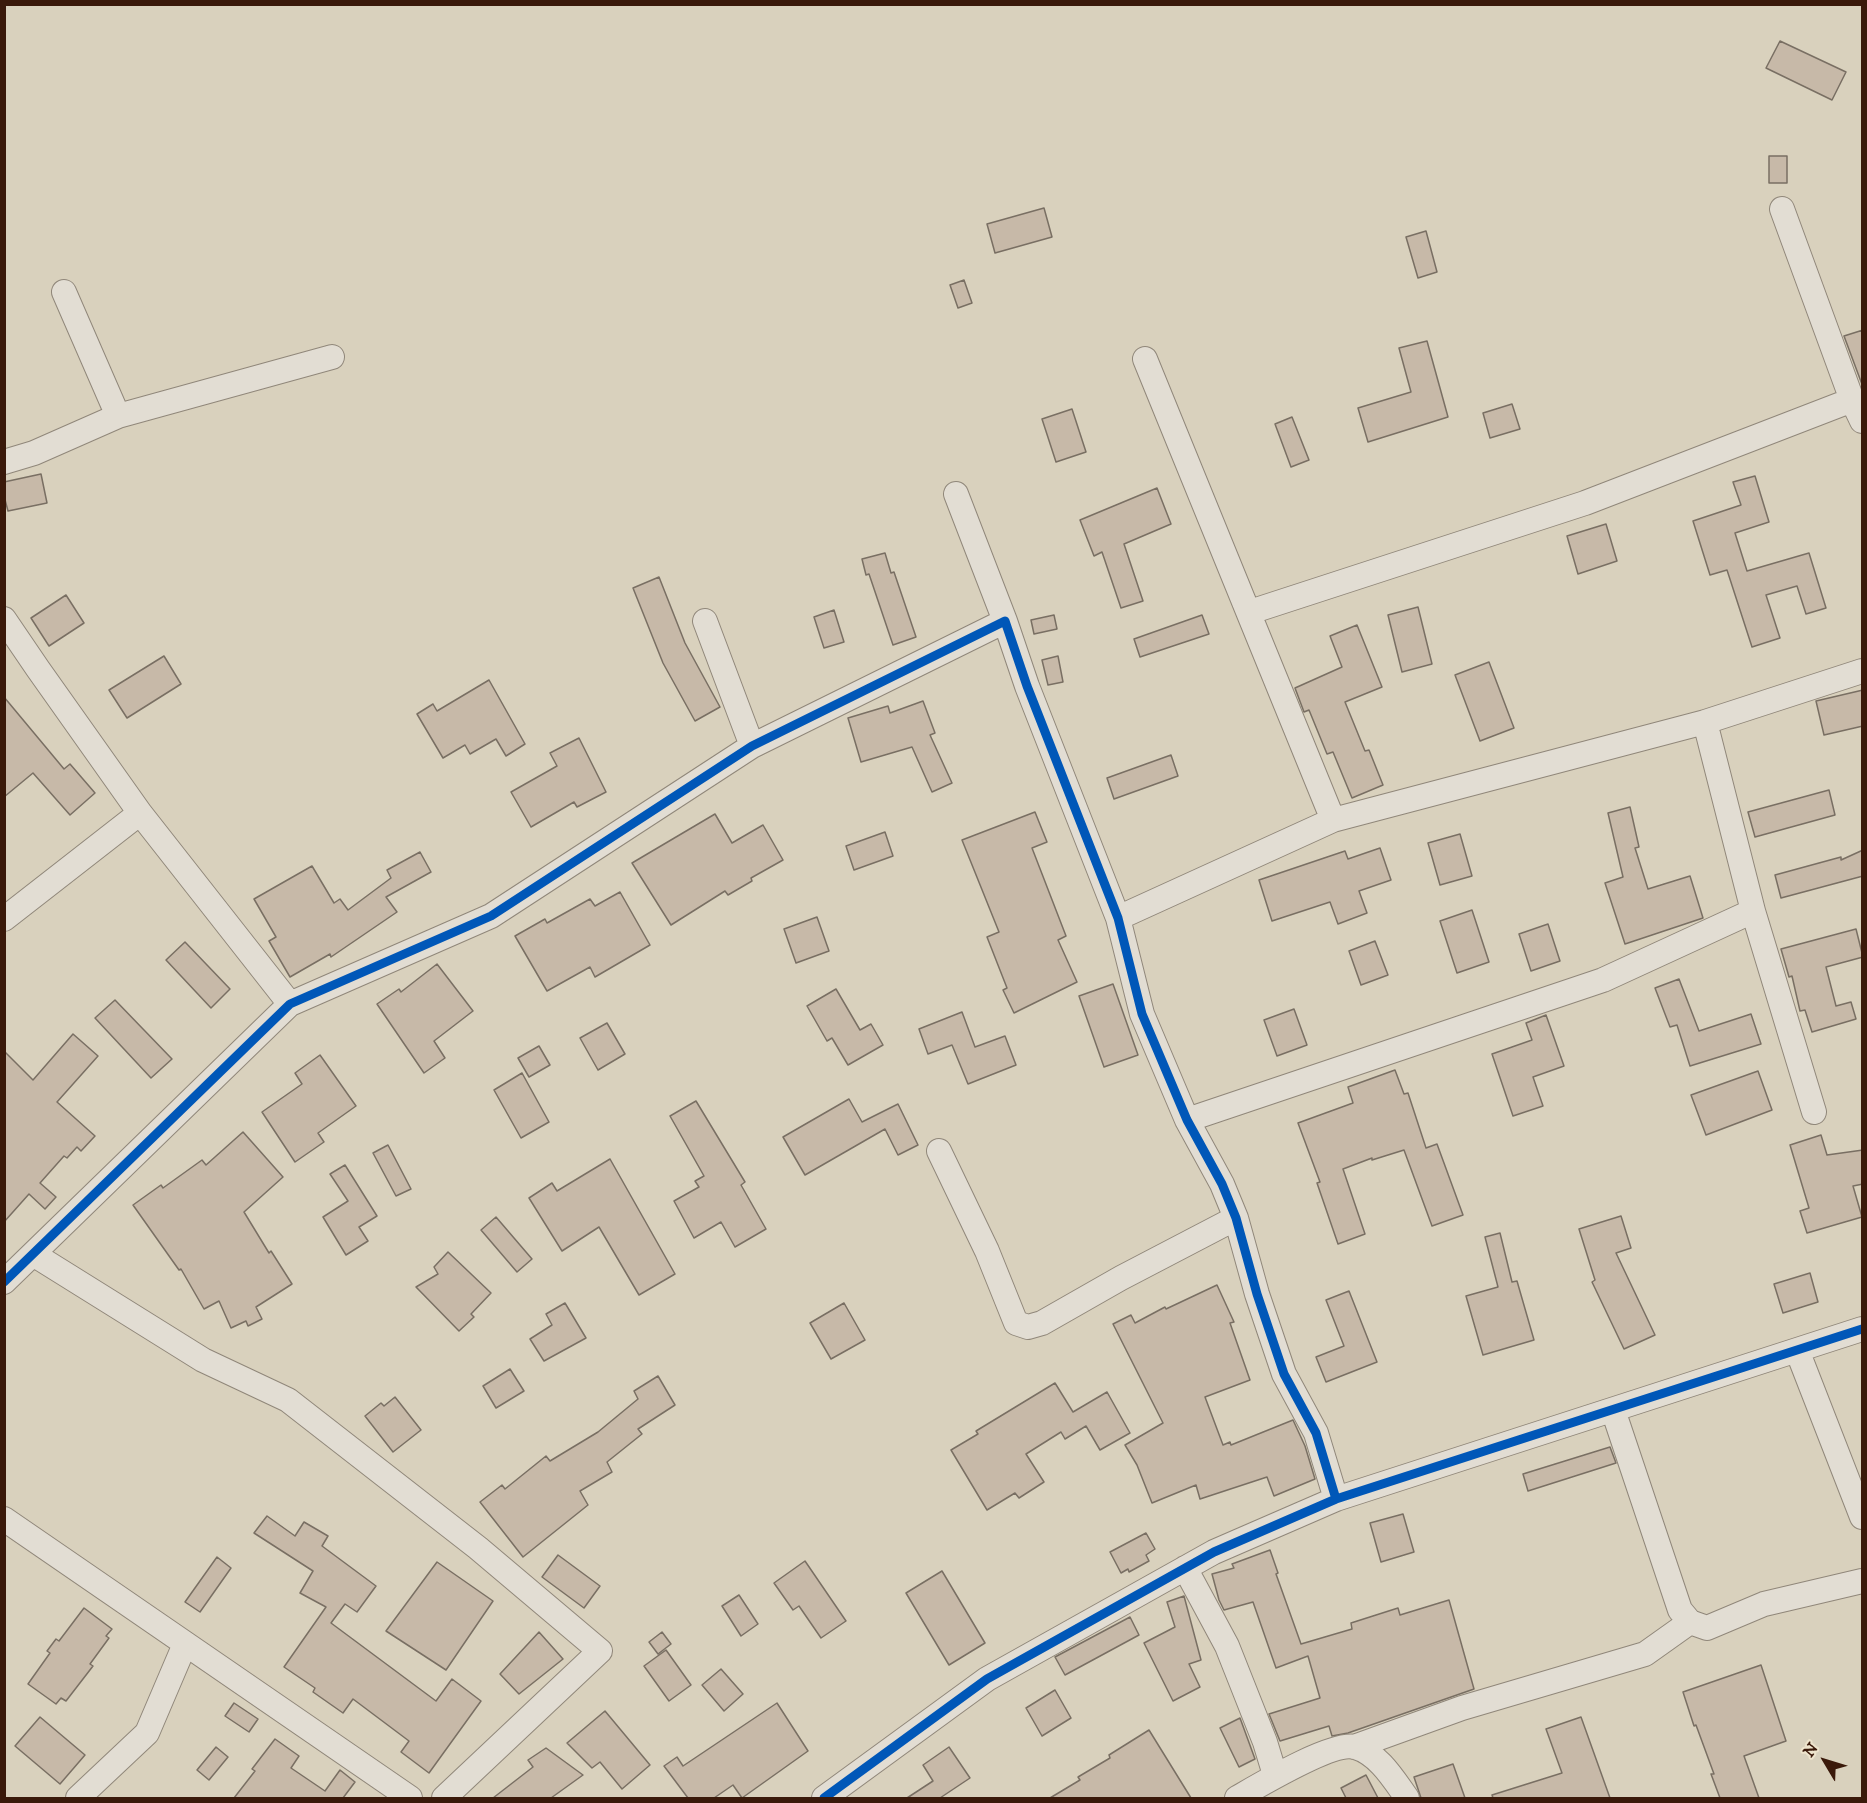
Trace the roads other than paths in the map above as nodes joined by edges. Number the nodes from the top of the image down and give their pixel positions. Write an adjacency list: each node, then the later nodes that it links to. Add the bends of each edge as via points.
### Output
1 (1782, 208): 5 (street)
2 (64, 292): 6 (street)
3 (332, 357): 6 (street)
4 (1145, 359): 9 (street)
5 (1858, 411): 9 (street)
6 (117, 416): 7 (street)
7 (4, 462)
8 (956, 494): 12 (street)
9 (1250, 612): 17 (street)
10 (4, 619): 16 (street)
11 (705, 621): 15 (street)
12 (1005, 621): 15 (street); 19 (street)
13 (1863, 671): 14 (street)
14 (1705, 722): 17 (street); 18 (street)
15 (752, 746): 21 (street, via 491,916)
16 (140, 813): 20 (street); 21 (street)
17 (1333, 820): 19 (street)
18 (1753, 911): 22 (street); 23 (street, via 1603,980)
19 (1118, 918): 23 (street, via 1142,1014)
20 (4, 920)
21 (290, 1004): 26 (street)
22 (1814, 1112)
23 (1187, 1120): 25 (street)
24 (939, 1151): 25 (street, via 1016,1323 1028,1327)
25 (1236, 1218): 31 (street, via 1284,1374 1316,1433)
26 (33, 1254): 27 (street); 43 (street, via 203,1360 288,1400 478,1548 600,1651)
27 (4, 1282)
28 (1863, 1329): 29 (street)
29 (1797, 1350): 30 (street); 32 (street)
30 (1613, 1410): 31 (street); 36 (street, via 1680,1610)
31 (1336, 1499): 34 (street)
32 (1863, 1517)
33 (4, 1518): 37 (street)
34 (1185, 1568): 39 (street, via 1227,1646); 40 (street, via 987,1679)
35 (1863, 1581): 36 (street, via 1764,1604 1707,1628)
36 (1690, 1622): 38 (street, via 1646,1654 1462,1708)
37 (184, 1644): 41 (street, via 147,1733); 42 (street)
38 (1354, 1747): 39 (street, via 1339,1748); 45 (street, via 1371,1755)
39 (1275, 1775): 44 (street)
40 (832, 1796)
41 (78, 1798)
42 (410, 1798)
43 (444, 1798)
44 (1238, 1798)
45 (1407, 1798)

